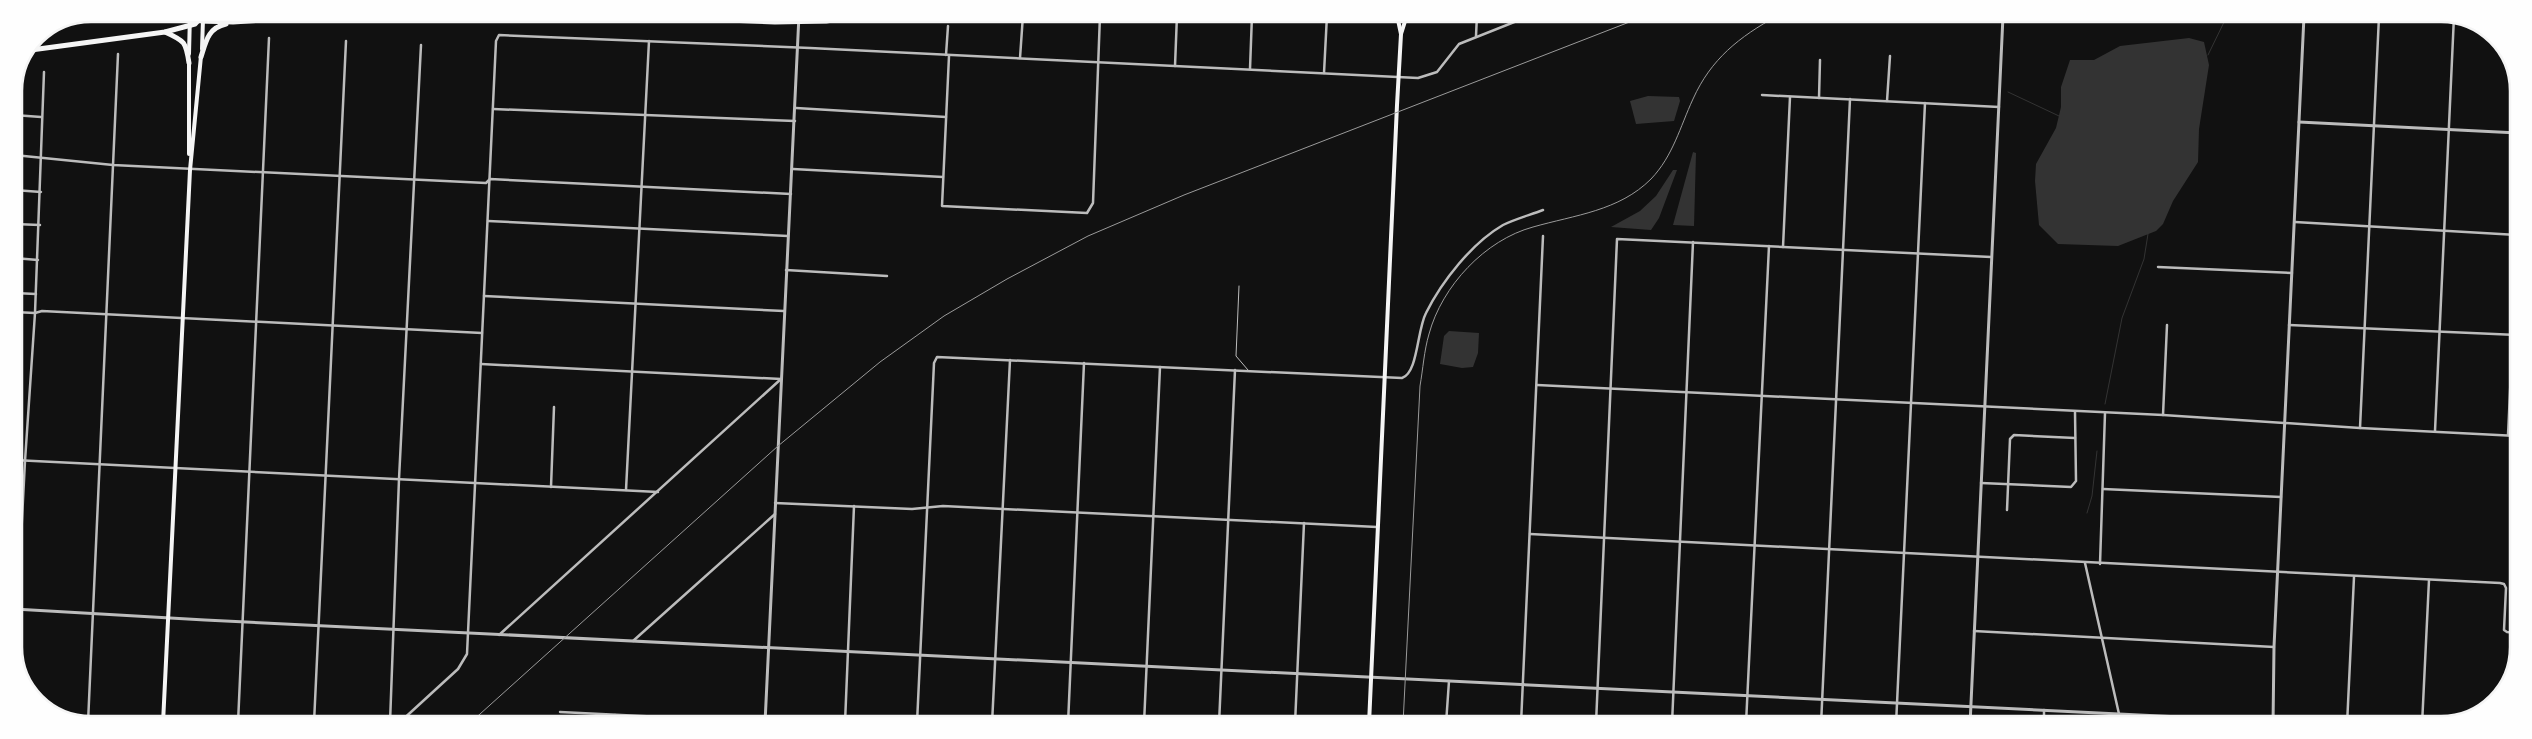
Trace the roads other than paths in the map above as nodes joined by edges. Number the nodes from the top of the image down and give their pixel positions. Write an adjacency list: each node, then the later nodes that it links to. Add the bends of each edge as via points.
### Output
1 (190, 22): 19 (main road)
2 (197, 22): 19 (highway)
3 (202, 22): 33 (main road)
4 (233, 22): 33 (highway, via 214,28)
5 (799, 22): 28 (street)
6 (1023, 22): 34 (street)
7 (1100, 22): 36 (street)
8 (1177, 22): 38 (street)
9 (1252, 22): 39 (street)
10 (1327, 22): 41 (street)
11 (1398, 22): 22 (main road)
12 (1405, 22): 22 (main road)
13 (1477, 22): 23 (street)
14 (1514, 22): 23 (street)
15 (2003, 22): 49 (street)
16 (2304, 22): 57 (street)
17 (2380, 22): 58 (street)
18 (2454, 24): 59 (street)
19 (190, 26): 21 (highway); 37 (main road)
20 (948, 26): 31 (street)
21 (165, 32): 29 (highway); 37 (highway, via 181,39 186,46)
22 (1401, 34): 42 (main road)
23 (1476, 37): 42 (street, via 1459,44 1437,72 1418,78)
24 (269, 38): 66 (street)
25 (346, 41): 67 (street)
26 (648, 41): 28 (street); 51 (street, via 502,34 496,41); 52 (street)
27 (421, 45): 70 (street)
28 (798, 48): 31 (street); 50 (street)
29 (37, 49)
30 (118, 54): 63 (street)
31 (948, 55): 34 (street); 55 (street)
32 (1890, 56): 47 (street)
33 (202, 57): 65 (main road)
34 (1020, 58): 36 (street)
35 (1820, 60): 45 (street)
36 (1098, 62): 38 (street); 68 (street, via 1093,202 1087,213 942,206)
37 (189, 63): 65 (main road)
38 (1175, 66): 39 (street)
39 (1250, 70): 41 (street)
40 (44, 72): 54 (street)
41 (1324, 73): 42 (street)
42 (1399, 77): 124 (main road)
43 (1762, 95): 44 (street)
44 (1790, 97): 45 (street); 88 (street)
45 (1819, 98): 46 (street)
46 (1850, 100): 47 (street); 89 (street)
47 (1887, 101): 48 (street)
48 (1925, 103): 49 (street); 90 (street)
49 (1998, 107): 91 (street)
50 (796, 108): 55 (street); 56 (street)
51 (493, 109): 52 (street); 69 (street)
52 (644, 114): 56 (street); 71 (street)
53 (22, 116): 54 (street)
54 (42, 117): 62 (street)
55 (946, 117): 68 (street)
56 (795, 121): 64 (street)
57 (2299, 122): 58 (street); 77 (street)
58 (2374, 125): 59 (street); 80 (street)
59 (2449, 129): 60 (street); 82 (street)
60 (2509, 132)
61 (22, 155): 62 (street)
62 (42, 160): 63 (street); 73 (street)
63 (113, 166): 65 (street); 106 (street)
64 (793, 169): 68 (street); 74 (street)
65 (190, 170): 66 (street); 107 (main road)
66 (264, 173): 67 (street); 108 (street)
67 (340, 176): 70 (street); 111 (street)
68 (943, 177)
69 (490, 179): 70 (street, via 486,183); 71 (street); 76 (street)
70 (414, 181): 113 (street)
71 (641, 188): 74 (street); 81 (street)
72 (22, 191): 73 (street)
73 (41, 192): 79 (street)
74 (791, 194): 84 (street)
75 (1542, 210): 124 (street, via 1502,226 1462,260 1444,282 1425,315 1412,370 1402,378)
76 (488, 221): 81 (street); 101 (street)
77 (2295, 222): 80 (street); 96 (street)
78 (22, 224): 79 (street)
79 (40, 225): 93 (street)
80 (2370, 225): 82 (street); 112 (street)
81 (639, 229): 84 (street); 102 (street)
82 (2444, 231): 83 (street); 114 (street)
83 (2509, 235)
84 (788, 236): 95 (street)
85 (1543, 236): 126 (street)
86 (1693, 242): 87 (street); 127 (street, via 1617,239); 128 (street)
87 (1769, 246): 88 (street); 129 (street)
88 (1783, 247): 89 (street)
89 (1843, 250): 90 (street); 130 (street)
90 (1918, 253): 91 (street); 131 (street)
91 (1991, 257): 132 (street)
92 (22, 259): 93 (street)
93 (38, 260): 100 (street)
94 (2158, 267): 96 (street)
95 (786, 270): 97 (street); 103 (street)
96 (2292, 273): 110 (street)
97 (887, 276)
98 (1239, 286): 122 (lane, via 1236,356)
99 (22, 293): 100 (street)
100 (36, 294): 105 (street)
101 (484, 296): 102 (street); 115 (street)
102 (635, 303): 103 (street); 123 (street)
103 (784, 310): 125 (street)
104 (22, 312): 105 (street)
105 (36, 313): 106 (street); 143 (street)
106 (106, 315): 107 (street); 144 (street)
107 (182, 319): 108 (street); 145 (main road)
108 (257, 322): 111 (street); 146 (street)
109 (2167, 325): 137 (street)
110 (2290, 325): 112 (street); 138 (street)
111 (332, 326): 113 (street); 147 (street)
112 (2365, 328): 114 (street); 139 (street)
113 (407, 330): 115 (street); 148 (street)
114 (2440, 332): 116 (street); 140 (street)
115 (482, 333): 119 (street)
116 (2509, 335)
117 (1010, 360): 118 (street); 160 (street, via 937,357 934,363); 161 (street)
118 (1084, 363): 120 (street); 163 (street)
119 (481, 364): 123 (street); 149 (street)
120 (1160, 367): 121 (street); 165 (street)
121 (1235, 370): 122 (street); 166 (street)
122 (1249, 370): 124 (street)
123 (632, 372): 125 (street); 154 (street)
124 (1385, 377): 168 (main road)
125 (781, 379): 155 (street); 158 (street)
126 (1537, 385): 127 (street); 169 (street)
127 (1611, 388): 128 (street); 170 (street)
128 (1687, 392): 129 (street); 171 (street)
129 (1762, 396): 130 (street); 172 (street)
130 (1836, 399): 131 (street); 173 (street)
131 (1909, 403): 132 (street); 174 (street)
132 (1985, 406): 134 (street); 150 (street)
133 (554, 407): 152 (street)
134 (2075, 412): 136 (street); 142 (street)
135 (2510, 412): 141 (street)
136 (2105, 413): 137 (street); 153 (street)
137 (2163, 415): 138 (street)
138 (2286, 424): 139 (street); 156 (street)
139 (2360, 428): 140 (street)
140 (2435, 431): 141 (street)
141 (2508, 435)
142 (2075, 438): 151 (street, via 2014,435 2010,439); 151 (street, via 2076,481 2071,487)
143 (25, 461): 144 (street); 157 (street)
144 (100, 465): 145 (street); 182 (street)
145 (176, 468): 146 (street); 183 (main road)
146 (250, 471): 147 (street); 184 (street)
147 (325, 475): 148 (street); 185 (street)
148 (399, 479): 149 (street); 186 (street)
149 (475, 483): 152 (street); 189 (street)
150 (1981, 483): 151 (street); 175 (street)
151 (2007, 484): 162 (street)
152 (551, 487): 154 (street)
153 (2103, 489): 156 (street); 177 (street)
154 (626, 490): 155 (street)
155 (658, 492): 190 (street)
156 (2281, 497): 178 (street)
157 (23, 498)
158 (776, 502): 159 (street); 164 (street)
159 (854, 506): 160 (street); 195 (street)
160 (927, 508): 161 (street); 196 (street)
161 (1002, 508): 163 (street); 197 (street)
162 (2007, 510)
163 (1077, 512): 165 (street); 198 (street)
164 (775, 514): 192 (street); 194 (street)
165 (1153, 516): 166 (street); 199 (street)
166 (1228, 520): 167 (street); 200 (street)
167 (1304, 523): 168 (street); 201 (street)
168 (1377, 527): 202 (main road)
169 (1530, 534): 170 (street); 204 (street)
170 (1604, 538): 171 (street); 205 (street)
171 (1680, 542): 172 (street); 206 (street)
172 (1756, 546): 173 (street); 207 (street)
173 (1830, 550): 174 (street); 208 (street)
174 (1902, 553): 175 (street); 209 (street)
175 (1977, 557): 176 (street); 187 (street)
176 (2085, 563): 177 (street); 191 (street)
177 (2100, 564): 178 (street)
178 (2279, 573): 179 (street); 193 (street)
179 (2354, 577): 180 (street); 242 (street)
180 (2429, 580): 188 (street, via 2500,583 2506,586 2504,630); 243 (street)
181 (23, 609): 182 (street)
182 (93, 613): 183 (street); 215 (street)
183 (168, 617): 184 (street); 216 (main road)
184 (243, 622): 185 (street); 217 (street)
185 (318, 626): 186 (street); 218 (street)
186 (392, 630): 189 (street); 219 (street)
187 (1974, 631): 191 (street); 210 (street)
188 (2510, 632)
189 (468, 633): 190 (street); 220 (street, via 467,654 458,669)
190 (499, 635): 192 (street)
191 (2100, 636): 193 (street); 213 (street)
192 (633, 641): 194 (street)
193 (2274, 647): 241 (street)
194 (769, 648): 195 (street); 222 (street)
195 (848, 652): 196 (street); 223 (street)
196 (921, 655): 197 (street); 224 (street)
197 (995, 658): 198 (street); 225 (street)
198 (1071, 663): 199 (street); 226 (street)
199 (1146, 666): 200 (street); 227 (street)
200 (1221, 670): 201 (street); 228 (street)
201 (1298, 674): 202 (street); 229 (street)
202 (1371, 677): 203 (street); 230 (main road)
203 (1449, 681): 204 (street); 231 (street)
204 (1523, 684): 205 (street); 232 (street)
205 (1598, 688): 206 (street); 233 (street)
206 (1673, 692): 207 (street); 234 (street)
207 (1747, 695): 208 (street); 235 (street)
208 (1822, 699): 209 (street); 236 (street)
209 (1896, 702): 210 (street); 237 (street)
210 (1970, 706): 211 (street); 238 (street)
211 (2044, 710): 213 (street); 239 (street)
212 (560, 712): 214 (street)
213 (2119, 714): 240 (street)
214 (615, 715): 221 (street)
215 (88, 716)
216 (163, 716)
217 (238, 716)
218 (314, 716)
219 (390, 716)
220 (406, 716)
221 (636, 716)
222 (765, 716)
223 (845, 716)
224 (917, 716)
225 (992, 716)
226 (1068, 716)
227 (1144, 716)
228 (1219, 716)
229 (1295, 716)
230 (1369, 716)
231 (1447, 716)
232 (1521, 716)
233 (1596, 716)
234 (1672, 716)
235 (1746, 716)
236 (1821, 716)
237 (1896, 716)
238 (1970, 716)
239 (2044, 716)
240 (2157, 716)
241 (2273, 716)
242 (2346, 716)
243 (2422, 716)

